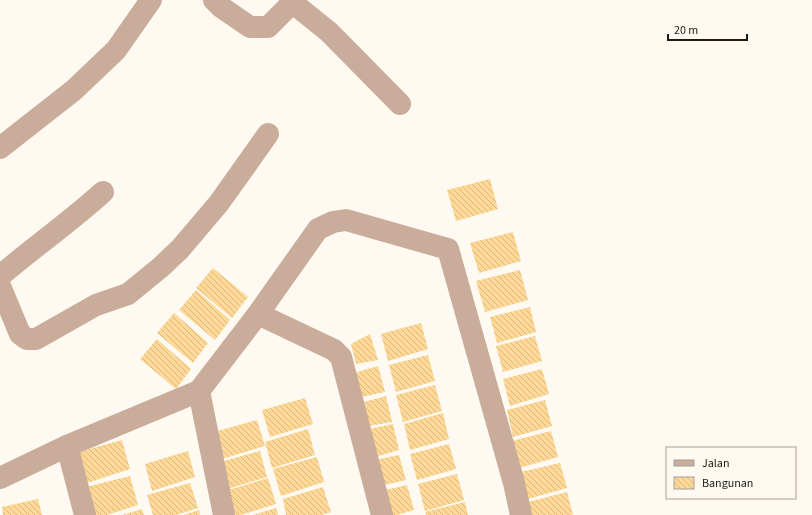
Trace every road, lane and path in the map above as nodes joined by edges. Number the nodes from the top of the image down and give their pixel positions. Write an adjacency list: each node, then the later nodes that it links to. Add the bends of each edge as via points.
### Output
1 (151, 0): 6 (street, via 116,50 74,90)
2 (214, 0): 3 (street, via 250,27 268,27)
3 (294, 1): 4 (street, via 329,32)
4 (400, 104)
5 (268, 134): 9 (street, via 219,202 180,249 128,294 96,305 36,339 27,339 20,334)
6 (0, 148)
7 (104, 192): 8 (street)
8 (0, 276)
9 (0, 286)
10 (258, 314): 11 (street); 16 (street, via 334,350 341,357); 17 (street, via 318,229 333,222 346,220 448,249)
11 (199, 392): 12 (street); 15 (street)
12 (67, 446): 13 (street); 14 (street)
13 (0, 478)
14 (85, 515)
15 (224, 515)
16 (382, 515)
17 (521, 515)

